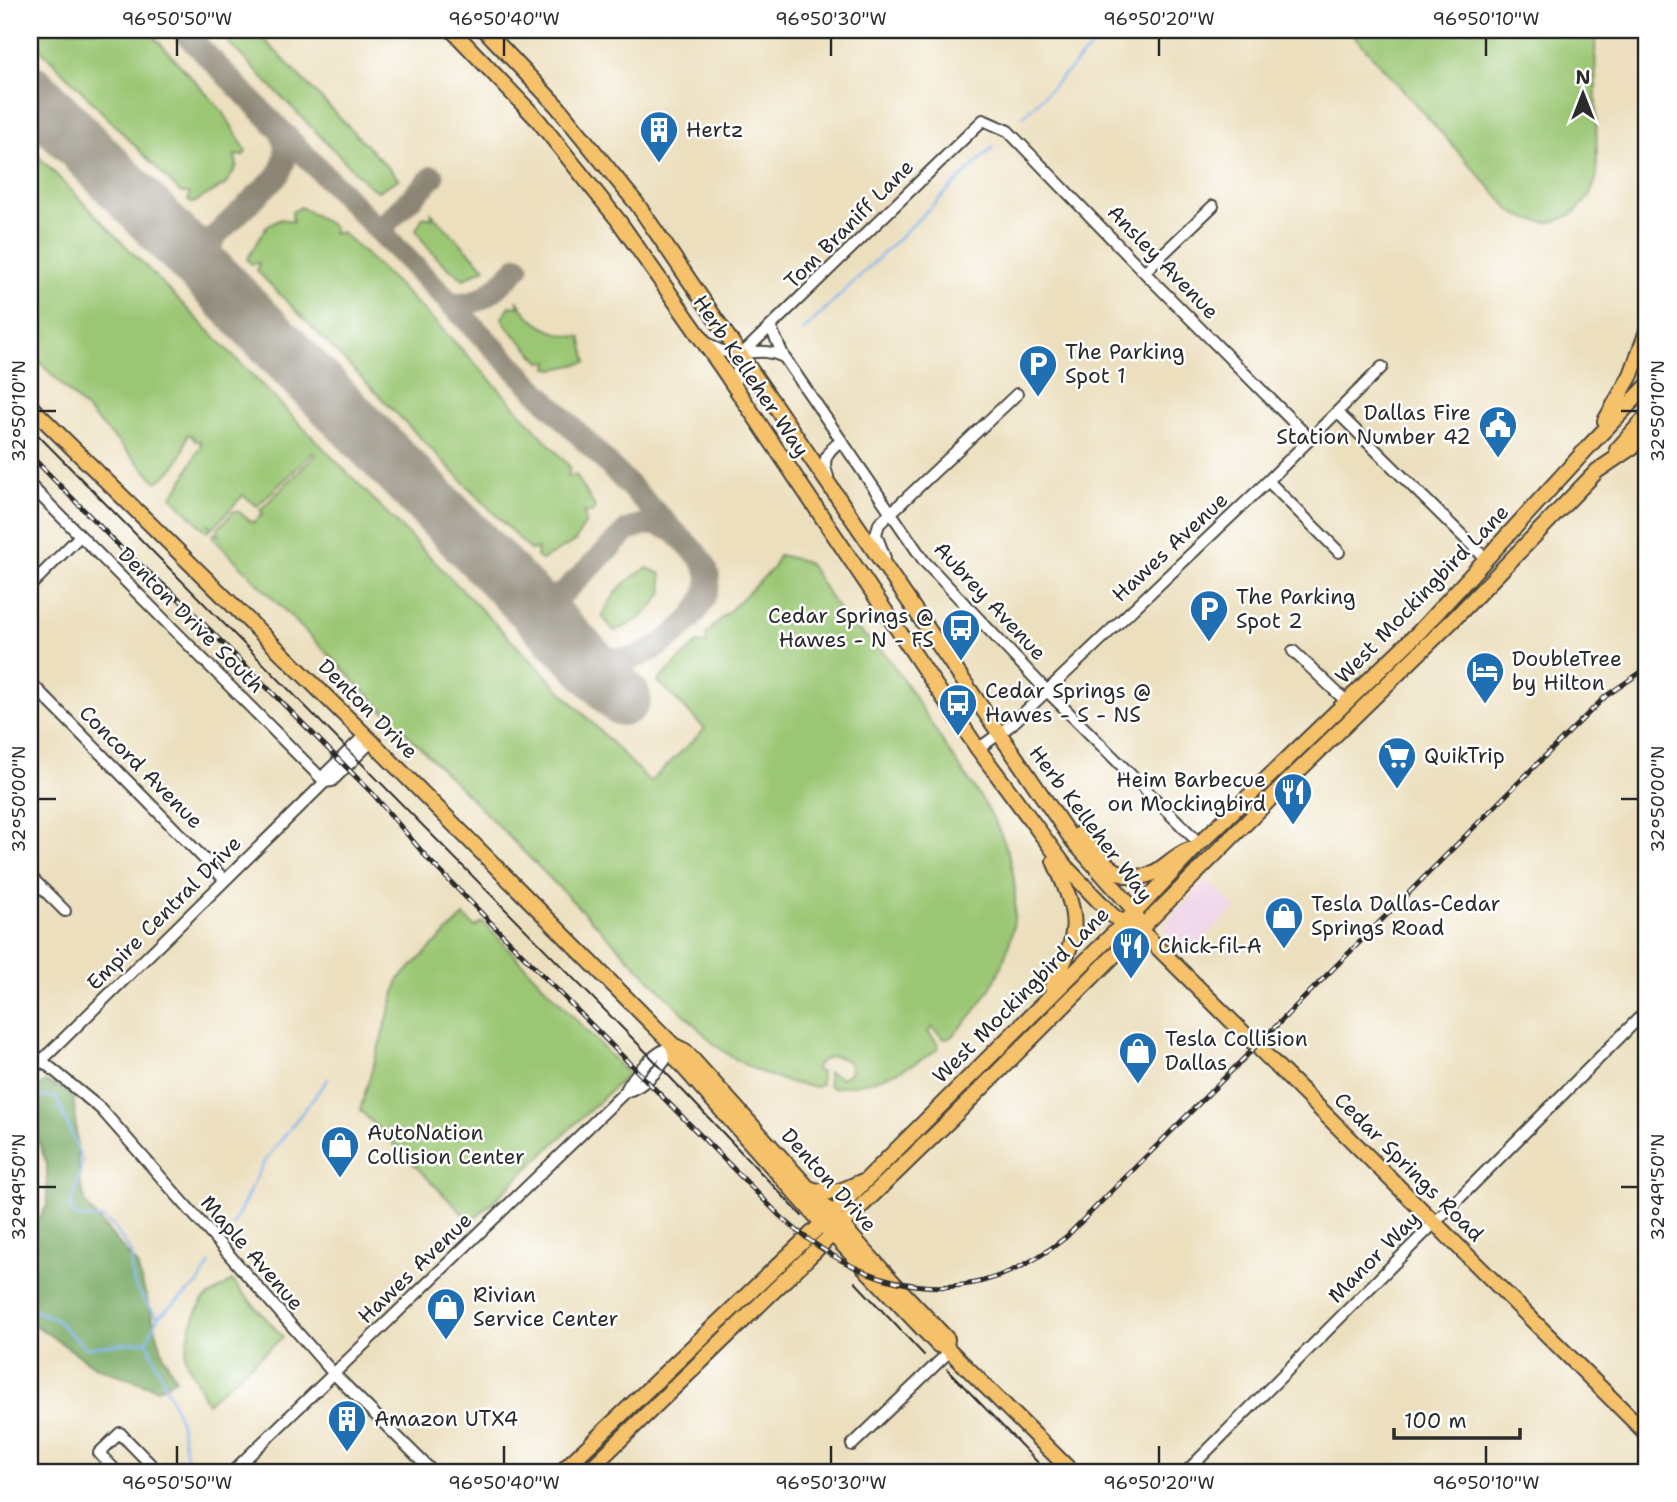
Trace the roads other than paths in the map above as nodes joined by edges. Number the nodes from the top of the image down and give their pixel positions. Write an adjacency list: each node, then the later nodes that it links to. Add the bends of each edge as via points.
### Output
1 (452, 30): 8 (main road, Herb Kelleher Way, via 538,120 597,192)
2 (485, 30): 9 (main road, Herb Kelleher Way, via 558,106 616,177)
3 (983, 120): 5 (street, Ansley Avenue, via 1008,131); 6 (street, Tom Braniff Lane)
4 (1213, 206): 5 (street)
5 (1144, 272): 19 (street, Ansley Avenue)
6 (771, 328): 9 (street, Tom Braniff Lane); 10 (street, Aubrey Avenue)
7 (1647, 331): 21 (main road, via 1631,376)
8 (701, 338): 9 (street, via 717,350); 13 (main road, Herb Kelleher Way)
9 (741, 355): 10 (street, via 766,350); 13 (street); 26 (main road, Herb Kelleher Way)
10 (784, 357): 20 (street, Aubrey Avenue)
11 (1382, 367): 16 (street, Hawes Avenue)
12 (1647, 386): 21 (main road, West Mockingbird Lane)
13 (734, 387): 42 (main road, Herb Kelleher Way)
14 (1017, 394): 28 (street)
15 (30, 406): 41 (main road, Denton Drive)
16 (1337, 412): 19 (street, Hawes Avenue); 31 (street)
17 (1647, 416): 22 (main road)
18 (1647, 437): 22 (main road, West Mockingbird Lane)
19 (1310, 439): 23 (street, Hawes Avenue)
20 (841, 441): 26 (street, via 825,458); 28 (street, Aubrey Avenue)
21 (1592, 443): 25 (main road, West Mockingbird Lane)
22 (1597, 471): 27 (main road, West Mockingbird Lane)
23 (1268, 481): 30 (street); 38 (street, Hawes Avenue)
24 (30, 485): 29 (street, Denton Drive South)
25 (1552, 486): 27 (main road); 31 (main road, West Mockingbird Lane)
26 (835, 496): 33 (main road, Herb Kelleher Way)
27 (1568, 502): 35 (main road, West Mockingbird Lane)
28 (892, 514): 33 (street, via 876,534); 38 (street, Aubrey Avenue, via 925,561)
29 (80, 536): 32 (street); 44 (street, Denton Drive South)
30 (1339, 552)
31 (1486, 559): 34 (main road, West Mockingbird Lane)
32 (30, 586)
33 (897, 587): 40 (main road, Herb Kelleher Way)
34 (1442, 608): 35 (main road); 39 (main road, West Mockingbird Lane)
35 (1453, 620): 39 (main road, West Mockingbird Lane)
36 (1293, 650): 39 (street)
37 (30, 682): 49 (street, Concord Avenue)
38 (1046, 690): 40 (street, Hawes Avenue); 47 (street, Aubrey Avenue)
39 (1353, 708): 43 (main road, West Mockingbird Lane)
40 (998, 735): 42 (street, Hawes Avenue); 45 (main road, Herb Kelleher Way)
41 (368, 739): 44 (street, Empire Central Drive, via 332,781); 56 (main road, Denton Drive)
42 (978, 749): 46 (main road, Herb Kelleher Way)
43 (1284, 774): 47 (main road, West Mockingbird Lane); 53 (main road, West Mockingbird Lane)
44 (325, 782): 49 (street, Empire Central Drive)
45 (1052, 812): 47 (main road, via 1103,862 1124,874 1153,873); 51 (main road, Herb Kelleher Way)
46 (1043, 838): 52 (main road, Herb Kelleher Way, via 1077,882); 54 (main road, via 1072,903 1074,920 1070,949)
47 (1198, 846): 51 (main road, West Mockingbird Lane)
48 (30, 876): 50 (street)
49 (225, 880): 58 (street, Empire Central Drive)
50 (65, 911)
51 (1135, 911): 52 (main road, West Mockingbird Lane); 53 (main road, Herb Kelleher Way)
52 (1123, 923): 53 (main road, Herb Kelleher Way); 54 (main road, West Mockingbird Lane)
53 (1140, 930): 61 (main road, West Mockingbird Lane); 65 (main road, Cedar Springs Road)
54 (1047, 998): 60 (main road, West Mockingbird Lane)
55 (1647, 1010): 65 (street, Manor Way)
56 (673, 1045): 63 (main road, Denton Drive, via 685,1051); 64 (main road, Denton Drive, via 677,1060); 70 (street, Hawes Avenue, via 658,1052 625,1092)
57 (30, 1051): 58 (street, Maple Avenue)
58 (42, 1060): 59 (street, Empire Central Drive); 70 (street, Maple Avenue, via 125,1134)
59 (30, 1072)
60 (937, 1108): 61 (main road); 62 (main road, West Mockingbird Lane)
61 (949, 1121): 66 (main road, West Mockingbird Lane)
62 (871, 1175): 63 (main road, via 831,1193); 64 (main road, West Mockingbird Lane)
63 (808, 1188): 64 (main road, Denton Drive)
64 (827, 1219): 66 (main road, Denton Drive); 67 (main road, West Mockingbird Lane)
65 (1435, 1223): 71 (main road, Cedar Springs Road); 82 (street, Manor Way)
66 (838, 1230): 68 (main road, West Mockingbird Lane); 69 (main road, Denton Drive, via 938,1345)
67 (715, 1326): 68 (main road); 72 (main road, West Mockingbird Lane)
68 (726, 1337): 74 (main road, West Mockingbird Lane)
69 (948, 1349): 73 (street); 81 (main road, Denton Drive)
70 (334, 1374): 77 (street, Hawes Avenue); 78 (street, Maple Avenue)
71 (1647, 1434)
72 (599, 1436): 74 (main road); 79 (main road, West Mockingbird Lane)
73 (852, 1446)
74 (611, 1448): 80 (main road, West Mockingbird Lane)
75 (117, 1472): 76 (street, via 99,1453 120,1433)
76 (158, 1472)
77 (232, 1472)
78 (433, 1472)
79 (561, 1472)
80 (587, 1472)
81 (1072, 1472)
82 (1186, 1472)

